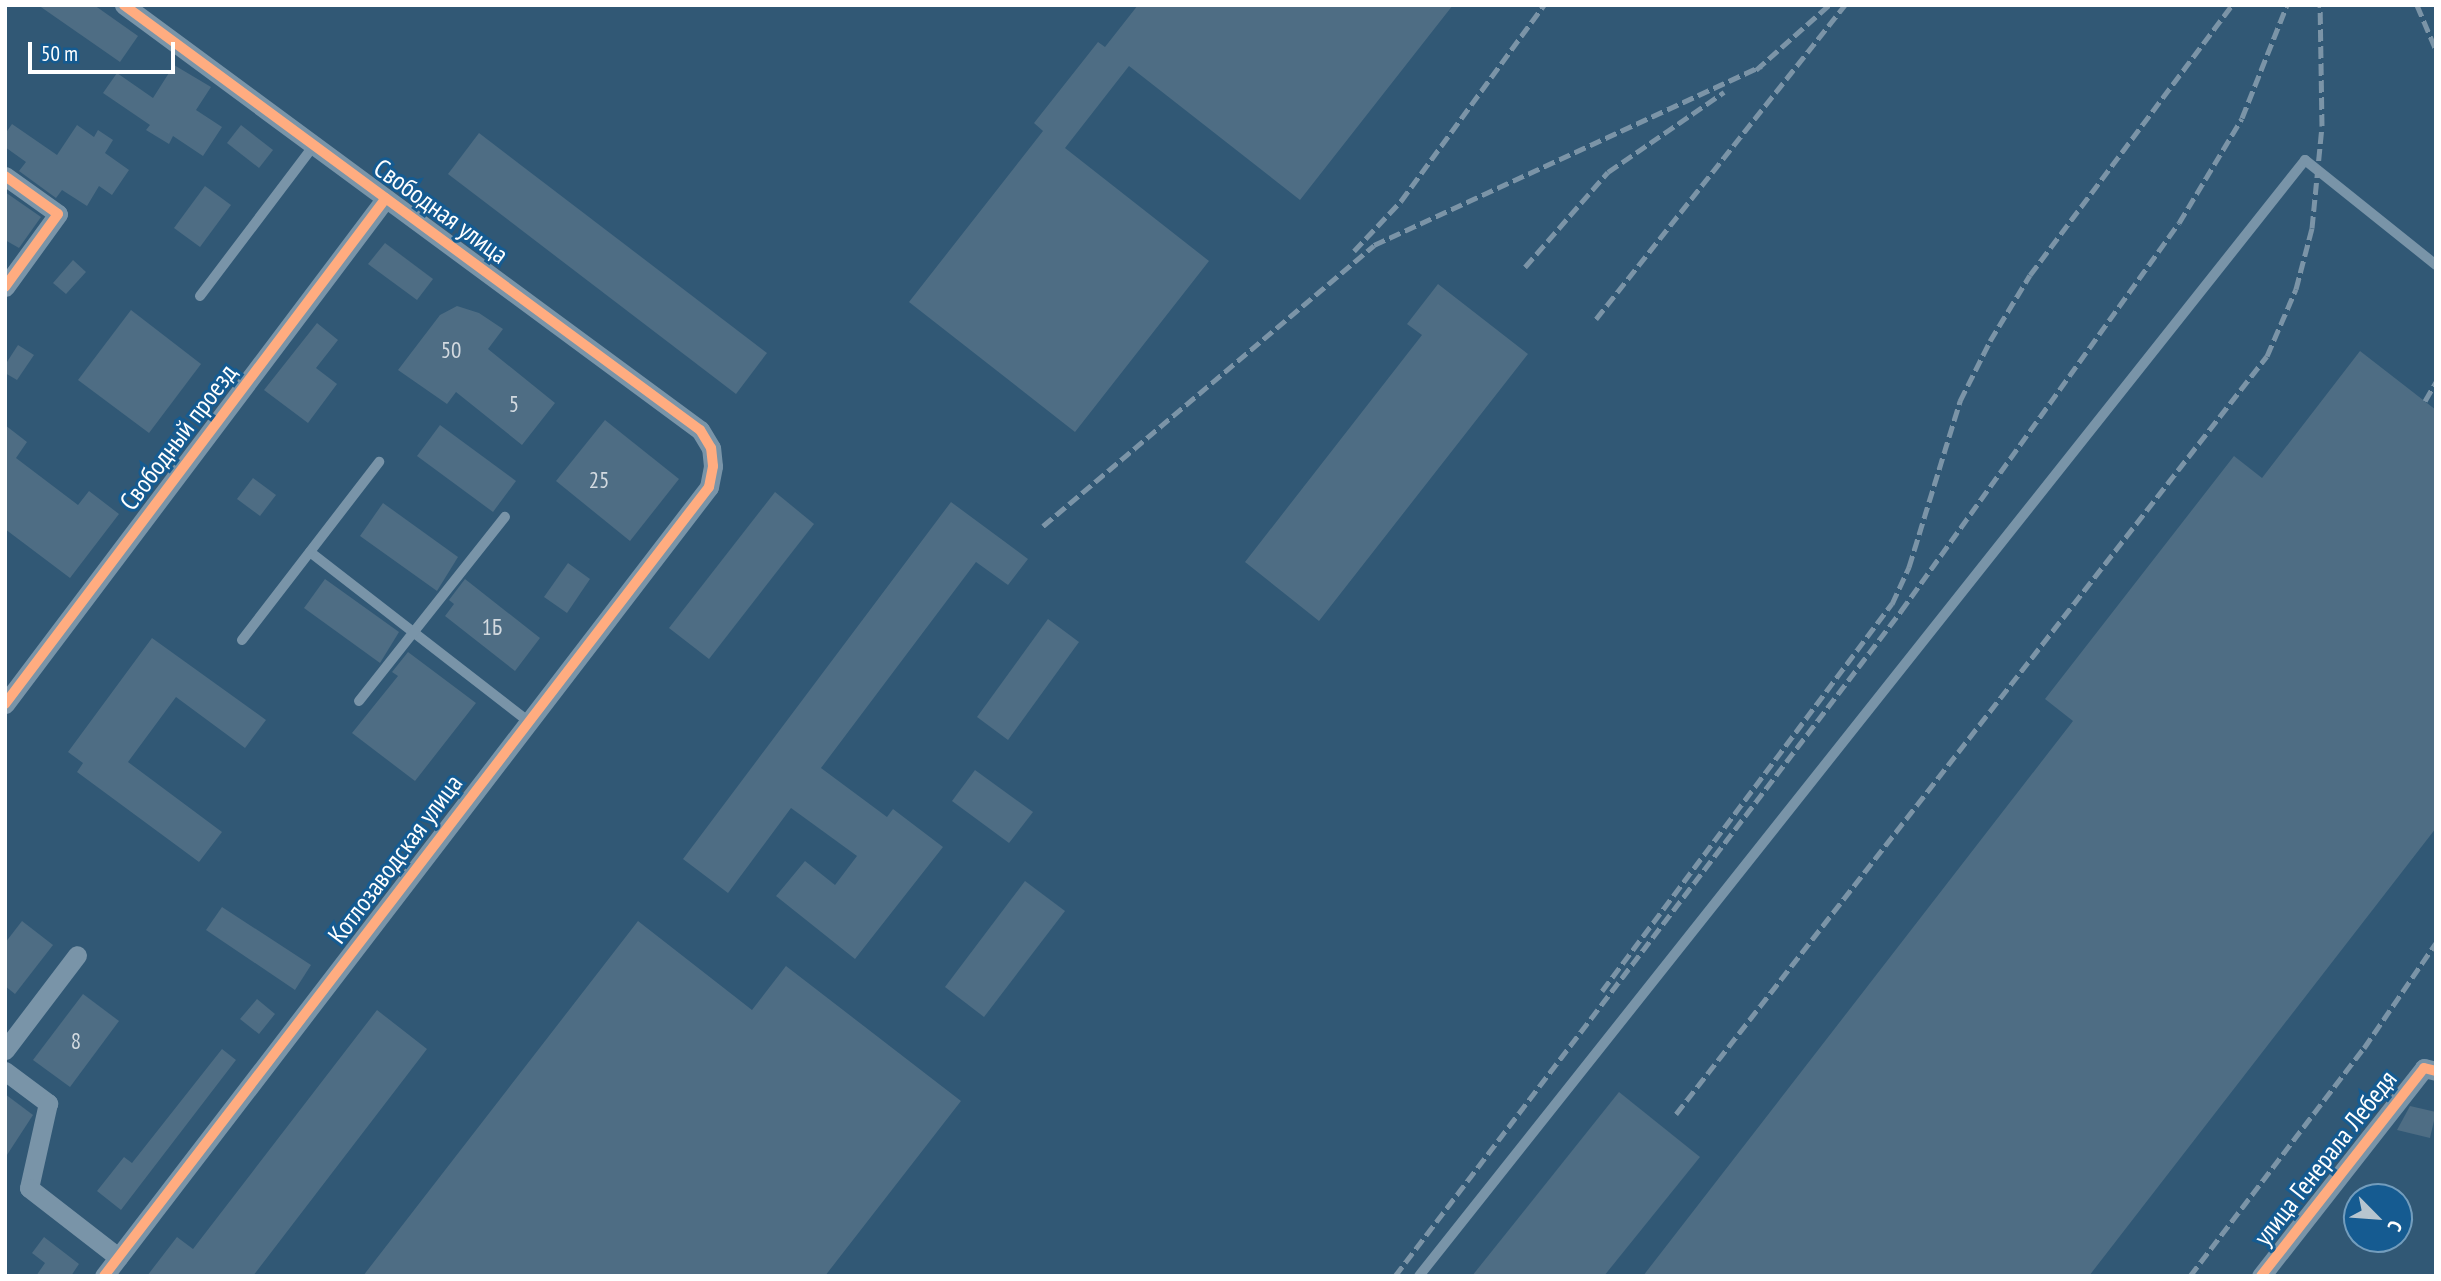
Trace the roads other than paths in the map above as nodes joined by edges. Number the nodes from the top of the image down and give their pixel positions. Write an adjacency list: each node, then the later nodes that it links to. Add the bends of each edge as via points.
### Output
1 (124, 5): 2 (street, Свободная улица)
2 (314, 145): 4 (street, Свободная улица); 7 (lane)
3 (5, 176): 6 (street, via 58,214)
4 (386, 198): 9 (street, Свободная улица, via 700,430 711,448); 15 (street, Свободный проезд)
5 (2436, 265): 23 (lane, via 2305,160)
6 (5, 287)
7 (200, 296)
8 (379, 462): 11 (lane)
9 (713, 466): 16 (street, Котлозаводская улица, via 709,486)
10 (505, 517): 12 (lane)
11 (310, 552): 12 (lane); 13 (lane)
12 (414, 632): 14 (lane); 16 (lane)
13 (242, 640)
14 (359, 701)
15 (6, 703)
16 (529, 722): 21 (street, Котлозаводская улица)
17 (77, 955): 18 (street)
18 (5, 1050)
19 (2430, 1069): 24 (street, улица Генерала Лебедя)
20 (5, 1071): 21 (street, via 48,1103 29,1188)
21 (118, 1257): 22 (street, Котлозаводская улица)
22 (104, 1276)
23 (1419, 1276)
24 (2262, 1276)

